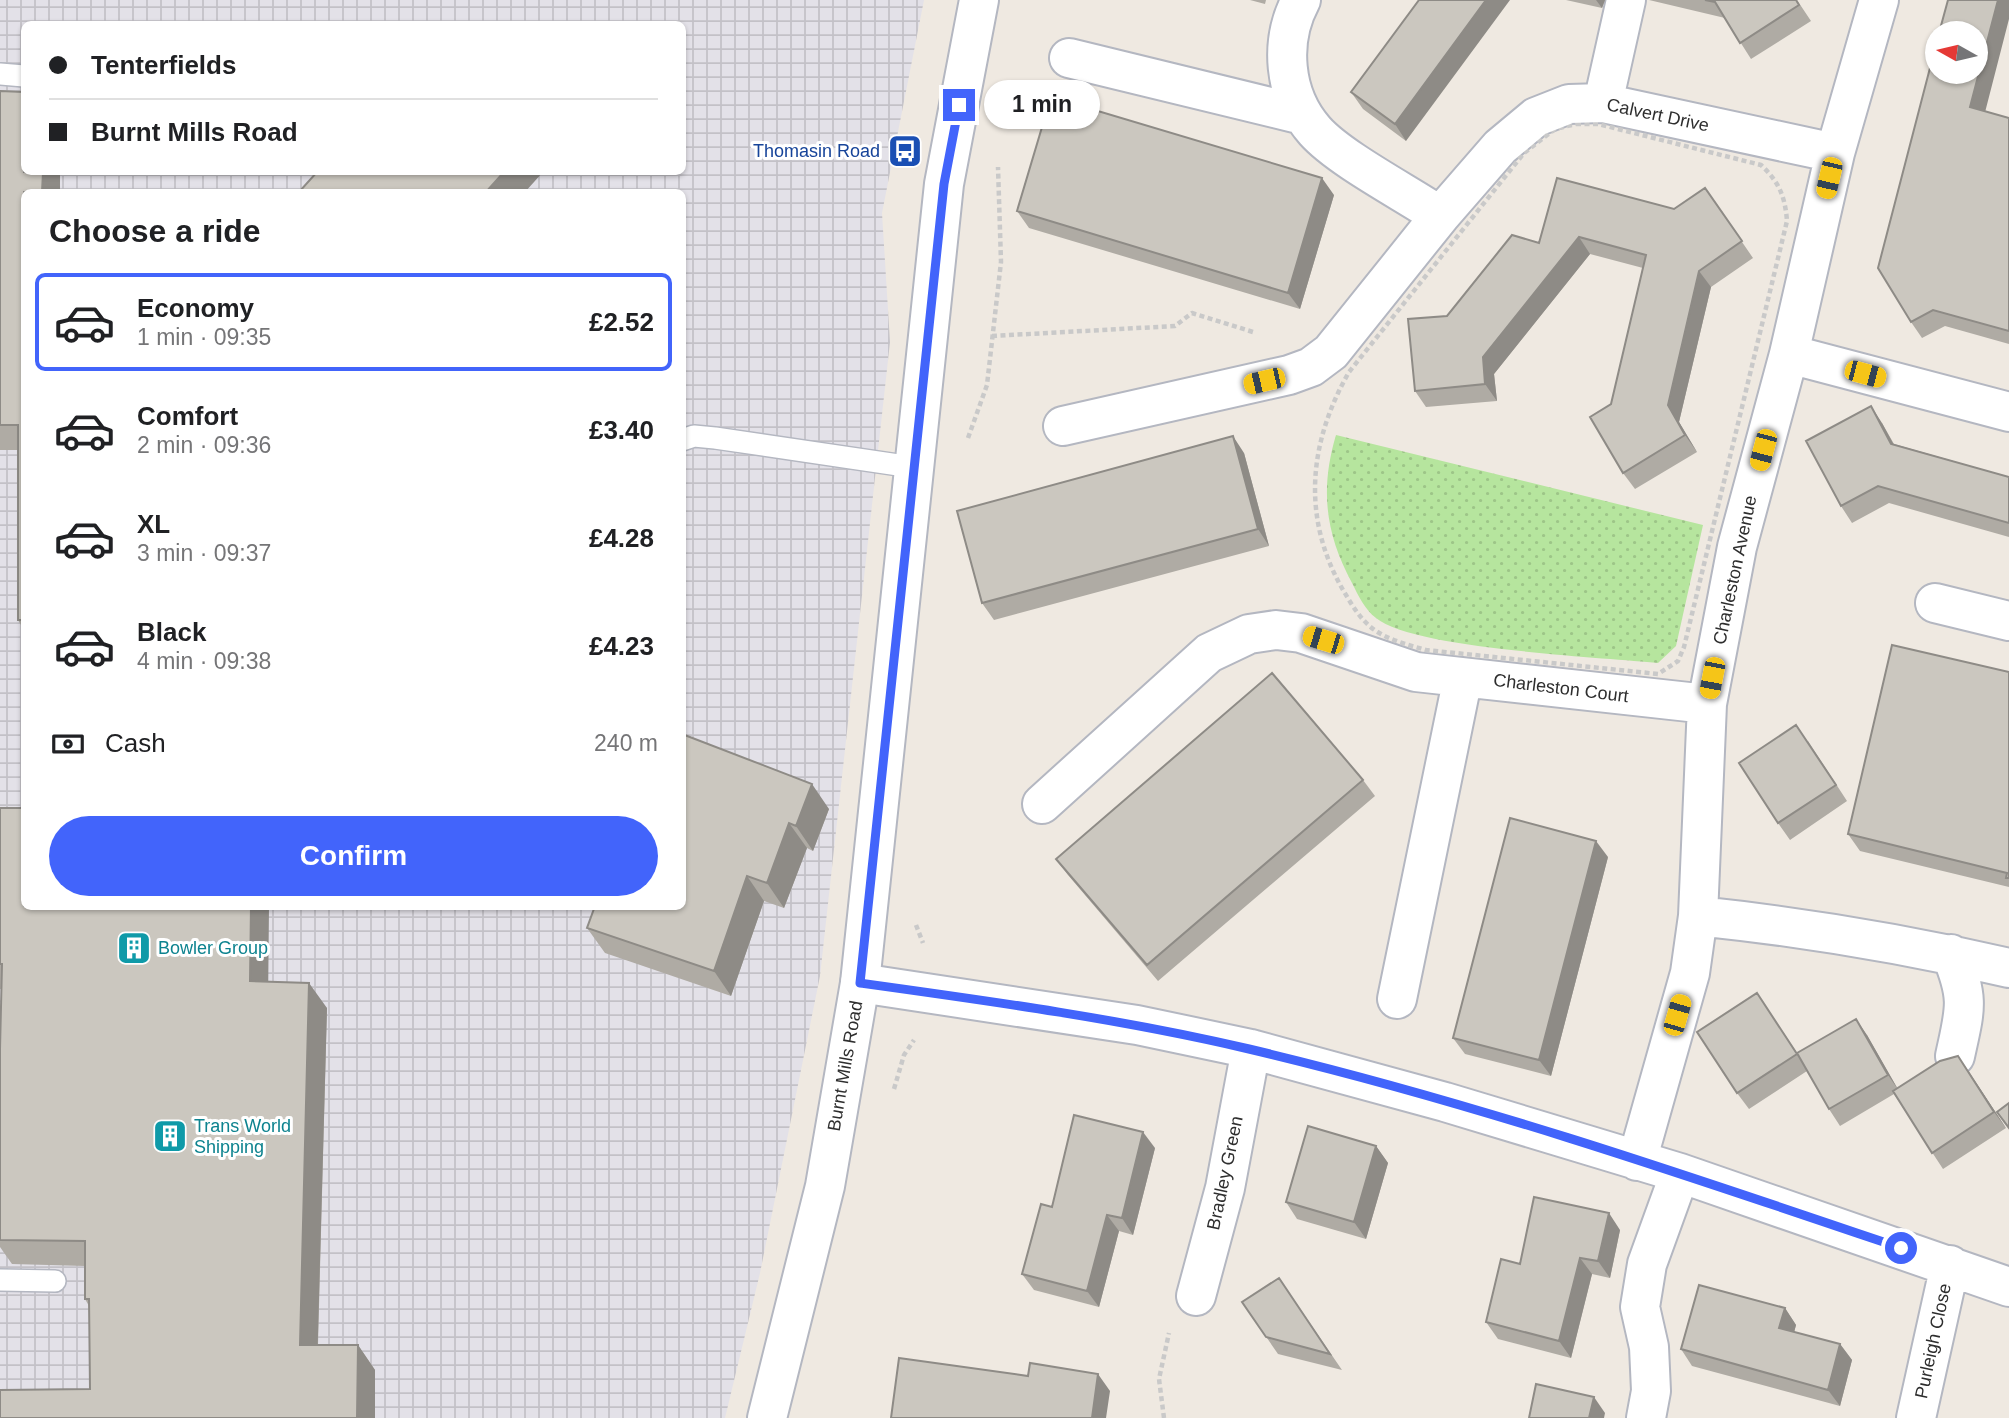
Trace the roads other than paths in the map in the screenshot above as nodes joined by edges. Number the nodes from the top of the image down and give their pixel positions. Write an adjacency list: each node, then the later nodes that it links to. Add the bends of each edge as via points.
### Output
1 (979, 0): 16 (street, Burnt Mills Road, via 944,184)
2 (1301, 0): 9 (street, via 1286,48 1290,85)
3 (1626, 0): 8 (street)
4 (1879, 0): 10 (street, Charleston Avenue)
5 (1069, 58): 9 (street)
6 (0, 74): 7 (lane)
7 (21, 76)
8 (1603, 103): 10 (street, Calvert Drive); 11 (street, Calvert Drive, via 1569,104 1536,117 1500,147)
9 (1303, 115): 11 (street, via 1330,145)
10 (1835, 153): 12 (street, Charleston Avenue)
11 (1440, 216): 14 (street, Calvert Drive, via 1331,352 1311,367)
12 (1789, 354): 13 (street); 20 (street, Charleston Avenue, via 1737,547)
13 (2009, 412)
14 (1063, 426)
15 (686, 439): 16 (lane, via 715,438)
16 (912, 467): 25 (street, Burnt Mills Road)
17 (1934, 603): 18 (street)
18 (2009, 621)
19 (1462, 677): 20 (street, Charleston Court); 21 (street, Charleston Court, via 1416,672 1301,633 1249,634 1209,653); 26 (street)
20 (1707, 704): 22 (street, Charleston Avenue)
21 (1042, 804)
22 (1698, 916): 23 (street, via 1767,922); 29 (street, Charleston Avenue, via 1690,973)
23 (1951, 954): 24 (street); 28 (street, via 1964,985 1964,1015)
24 (2009, 968)
25 (860, 983): 27 (street, via 1137,1025); 36 (street, Burnt Mills Road, via 825,1186)
26 (1396, 999)
27 (1251, 1049): 29 (street); 35 (street, Bradley Green, via 1225,1188)
28 (1955, 1056)
29 (1637, 1161): 30 (street)
30 (1679, 1173): 31 (street); 37 (street, via 1647,1264 1640,1307 1649,1347 1651,1391)
31 (1950, 1265): 34 (street); 38 (street, Purleigh Close)
32 (0, 1280): 33 (lane)
33 (55, 1281)
34 (2009, 1287)
35 (1184, 1309)
36 (767, 1418)
37 (1646, 1418)
38 (1916, 1418)

